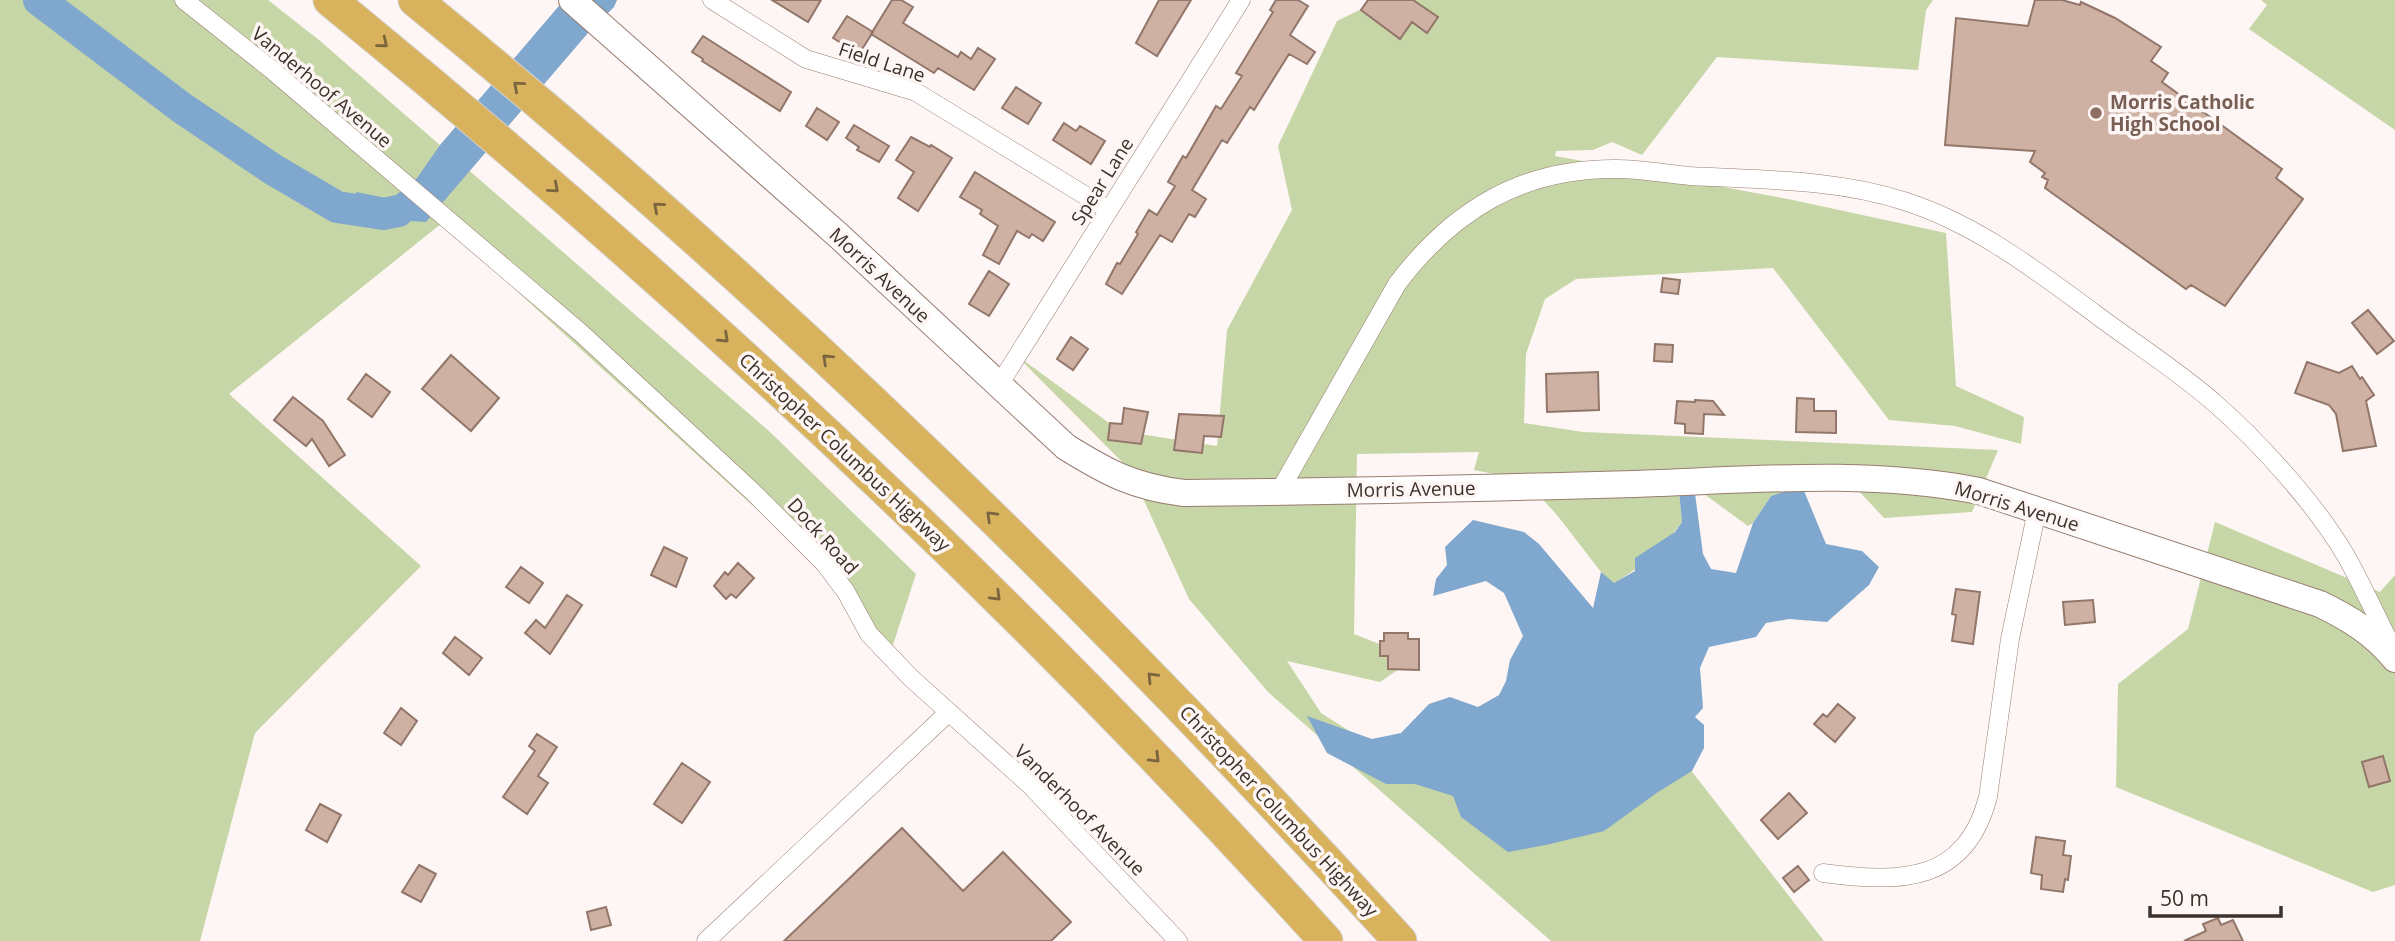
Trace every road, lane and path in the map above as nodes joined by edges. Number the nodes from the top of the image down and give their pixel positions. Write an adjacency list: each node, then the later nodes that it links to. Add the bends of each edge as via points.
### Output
1 (184, 0): 7 (street, Vanderhoof Avenue)
2 (330, 0): 18 (highway, Christopher Columbus Highway, one-way to 18, via 689,306 909,512 1176,779)
3 (415, 0): 19 (highway, Christopher Columbus Highway, one-way to 3, via 1222,749 998,522 734,274)
4 (572, 0): 9 (street, Morris Avenue, via 839,236)
5 (712, 0): 8 (street, Field Lane, via 806,60 916,92)
6 (1241, 0): 8 (street, Spear Lane)
7 (400, 181): 14 (street, Dock Road, via 581,333 754,493 825,564 869,634)
8 (1109, 210): 9 (street, Spear Lane)
9 (999, 385): 10 (street, Morris Avenue, via 1066,447 1136,484 1184,493)
10 (1279, 492): 11 (street, Morris Avenue, via 1849,477 1947,485); 12 (street, via 1397,284 1439,235 1493,197 1523,184 1586,169 1822,184 1862,190 1933,211 1970,228 2012,253 2217,405 2293,485 2346,555)
11 (2037, 510): 13 (street, Morris Avenue, via 2320,604 2370,633); 15 (street, via 2010,639 1988,796 1975,835 1945,864 1906,876)
12 (2395, 653)
13 (2395, 659)
14 (948, 712): 16 (street); 17 (street, Vanderhoof Avenue, via 1031,786)
15 (1823, 873)
16 (706, 941)
17 (1178, 941)
18 (1326, 941)
19 (1400, 941)

